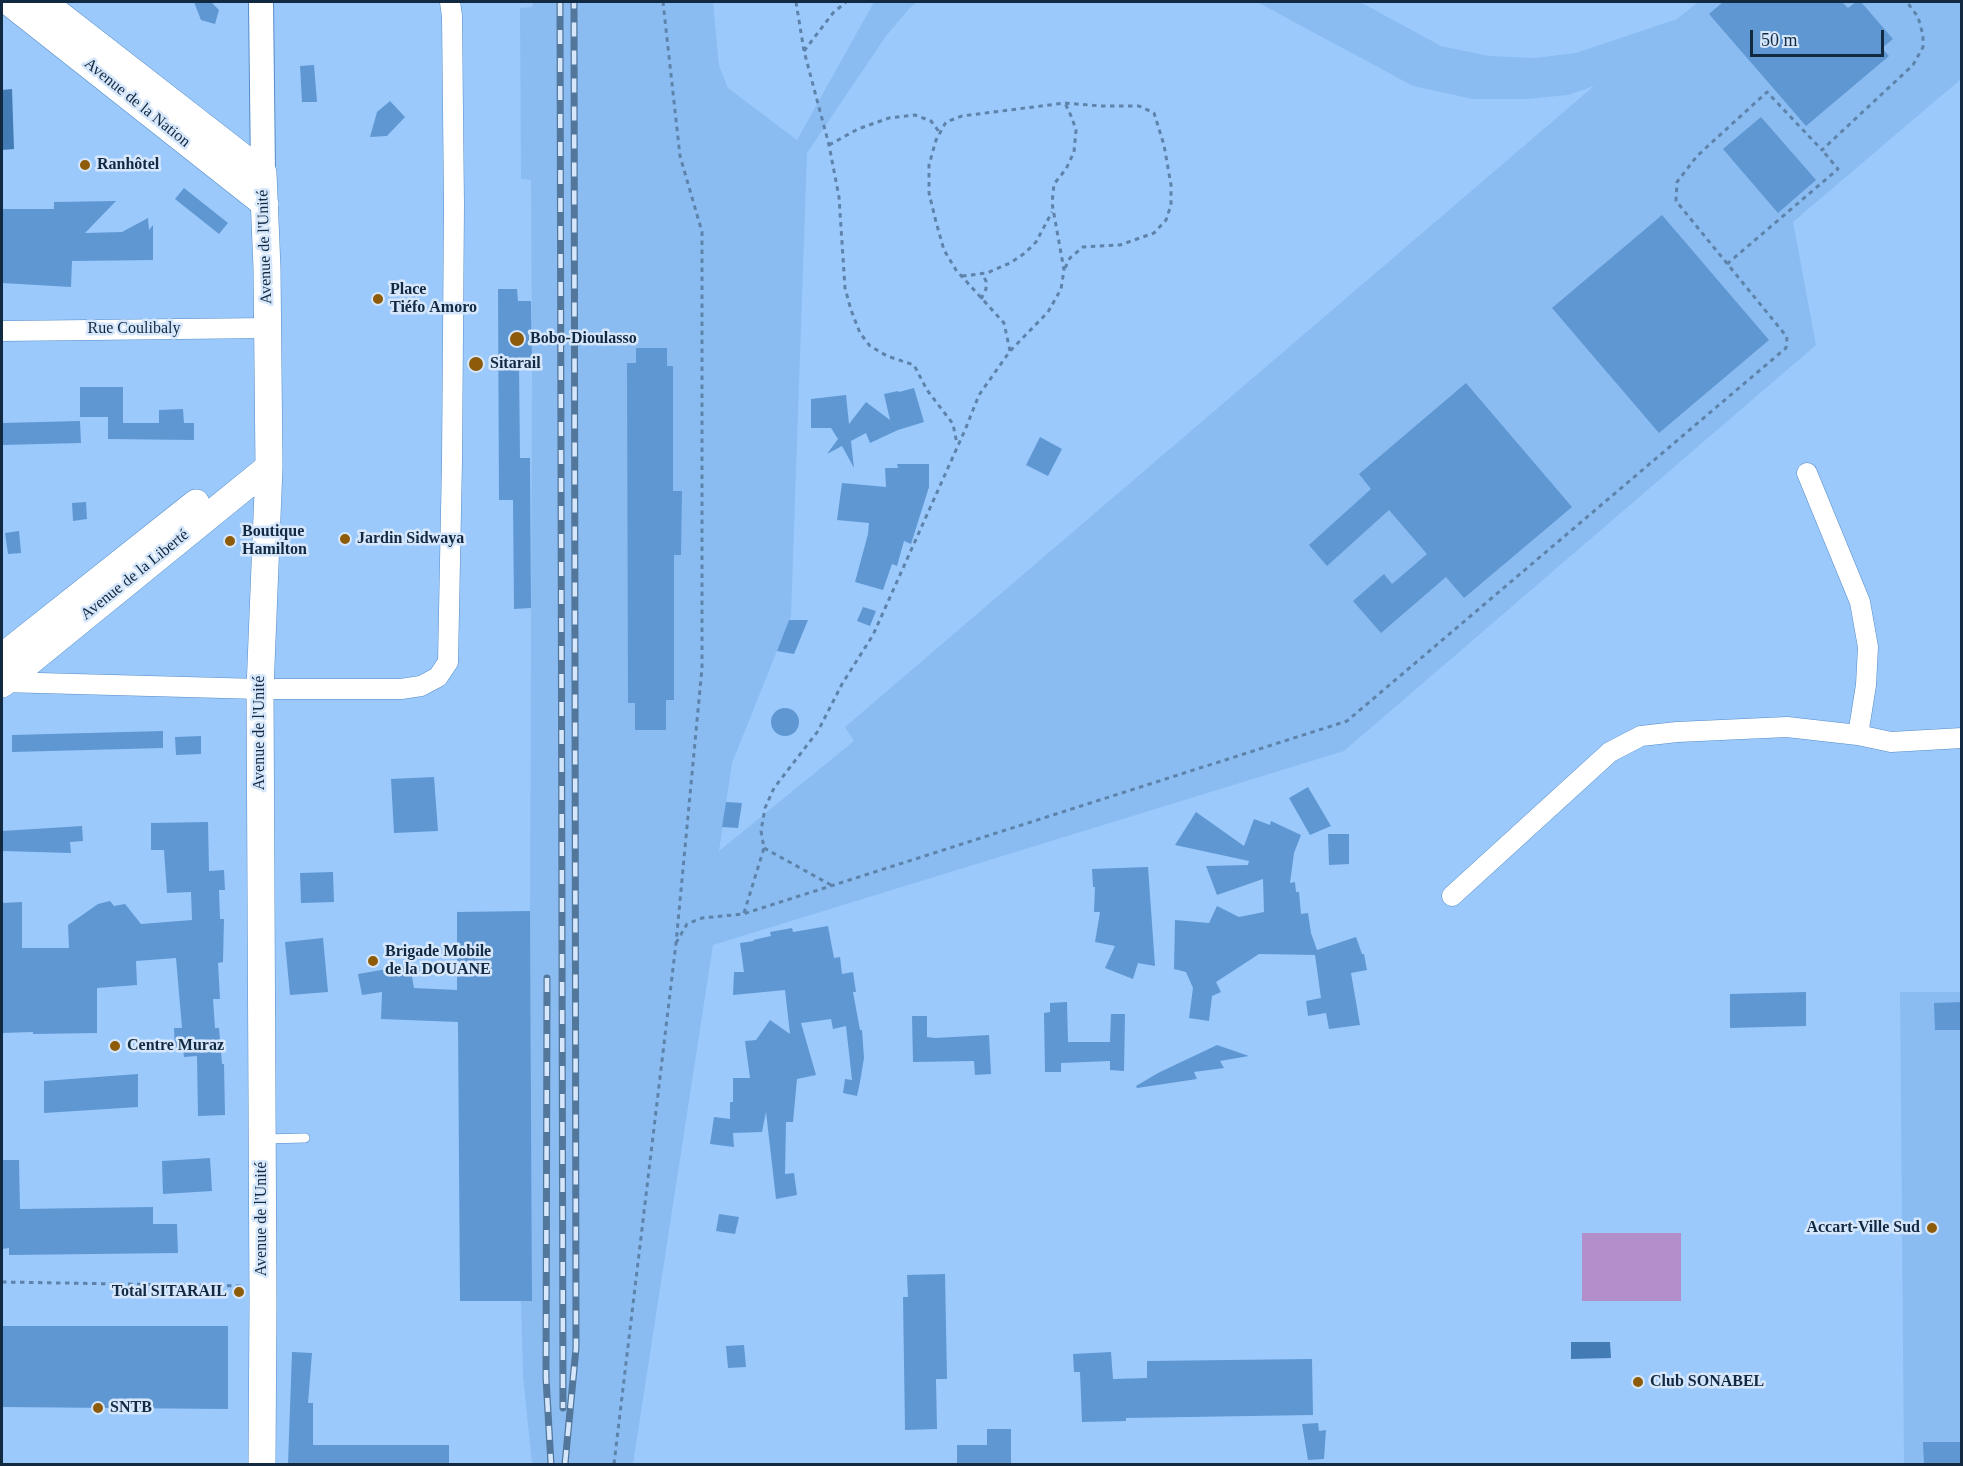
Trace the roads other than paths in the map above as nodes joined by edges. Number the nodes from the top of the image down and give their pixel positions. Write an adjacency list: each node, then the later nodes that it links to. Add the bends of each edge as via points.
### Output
1 (9, 2): 6 (main road, Avenue de la Nation)
2 (42, 2): 5 (main road, Avenue de la Nation)
3 (261, 2): 5 (street, Avenue de l'Unité)
4 (450, 2): 12 (street, via 454,205 448,662 438,677 421,686)
5 (263, 173): 6 (main road, Avenue de l'Unité)
6 (265, 204): 7 (main road, Avenue de l'Unité)
7 (267, 328): 8 (street, Rue Coulibaly); 9 (main road, Avenue de l'Unité)
8 (2, 331)
9 (268, 457): 11 (main road, Avenue de la Liberté); 12 (main road, Avenue de l'Unité)
10 (1807, 473): 13 (street, via 1860,602 1868,647)
11 (2, 677): 12 (street)
12 (260, 689): 17 (main road, Avenue de l'Unité)
13 (1858, 735): 14 (street, via 1891,742); 15 (street, via 1787,727 1641,736 1610,752)
14 (1962, 738)
15 (1452, 896)
16 (305, 1138): 17 (lane)
17 (262, 1139): 18 (main road, Avenue de l'Unité)
18 (262, 1464)

